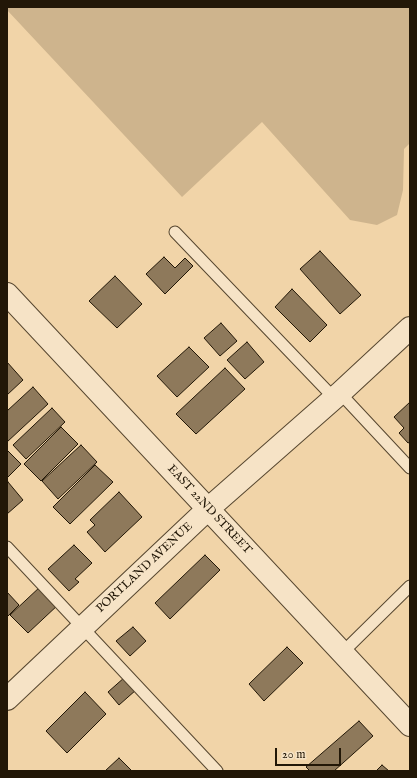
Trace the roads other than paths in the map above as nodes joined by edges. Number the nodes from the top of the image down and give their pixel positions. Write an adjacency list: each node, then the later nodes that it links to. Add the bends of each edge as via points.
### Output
1 (175, 232): 4 (lane)
2 (7, 294): 6 (street, EAST 22ND STREET)
3 (410, 328): 4 (street, PORTLAND AVENUE)
4 (337, 396): 5 (lane); 6 (street, PORTLAND AVENUE)
5 (410, 468)
6 (208, 509): 9 (street, PORTLAND AVENUE); 10 (street, EAST 22ND STREET)
7 (7, 547): 9 (lane)
8 (410, 586): 10 (lane)
9 (82, 628): 11 (street, PORTLAND AVENUE); 13 (lane)
10 (342, 653): 12 (street, EAST 22ND STREET)
11 (7, 699)
12 (410, 725)
13 (217, 771)

